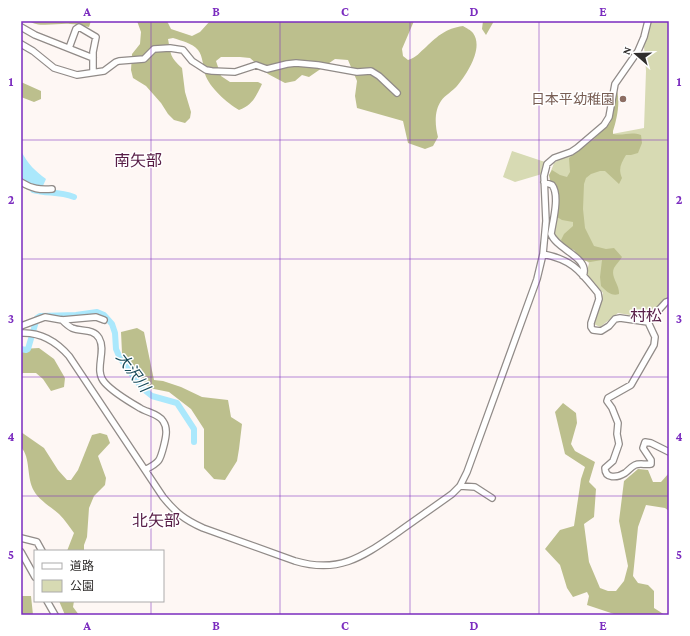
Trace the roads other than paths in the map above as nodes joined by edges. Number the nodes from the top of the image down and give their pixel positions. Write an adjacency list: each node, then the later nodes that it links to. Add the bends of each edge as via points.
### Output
1 (648, 21): 9 (street, via 638,51 615,84 607,121 578,148 550,160 545,170)
2 (21, 27): 4 (street)
3 (21, 44): 6 (street, via 57,69 77,75)
4 (69, 48): 5 (street); 5 (street, via 76,29 79,28 96,36)
5 (93, 58): 6 (street)
6 (94, 72): 7 (street, via 107,70 119,61 144,59 154,49 173,48 183,50 192,61 212,71 230,73 256,65 267,69 287,64 318,65 357,72 371,71)
7 (397, 93)
8 (21, 182): 10 (street, via 40,190)
9 (544, 182): 11 (street, via 546,221); 12 (street, via 552,185 556,196 552,238 583,264)
10 (52, 189)
11 (543, 254): 12 (street, via 564,260); 21 (street, via 537,279)
12 (583, 276): 16 (street, via 599,296 591,323 594,330 601,331 620,318)
13 (669, 301): 16 (street)
14 (62, 320): 15 (street, via 96,317); 17 (street, via 45,317); 20 (street, via 72,328 92,332 100,339 102,349 99,368 102,380 110,388 164,421 166,431 160,458 157,464)
15 (104, 320)
16 (648, 322): 19 (street, via 655,337 654,345 632,385 607,401 618,423 618,444 613,461 605,471 611,477 622,475 635,465 651,464 652,460 643,448 645,442)
17 (21, 326)
18 (21, 333): 20 (street, via 44,336 62,348)
19 (669, 452)
20 (146, 470): 21 (street, via 172,508 189,522 295,561 318,566 347,562 365,555)
21 (460, 486): 22 (street, via 475,487)
22 (492, 498)
23 (21, 538): 24 (street, via 38,542)
24 (42, 550)
25 (21, 552): 26 (street)
26 (34, 575)
27 (48, 602): 28 (street)
28 (55, 615)

